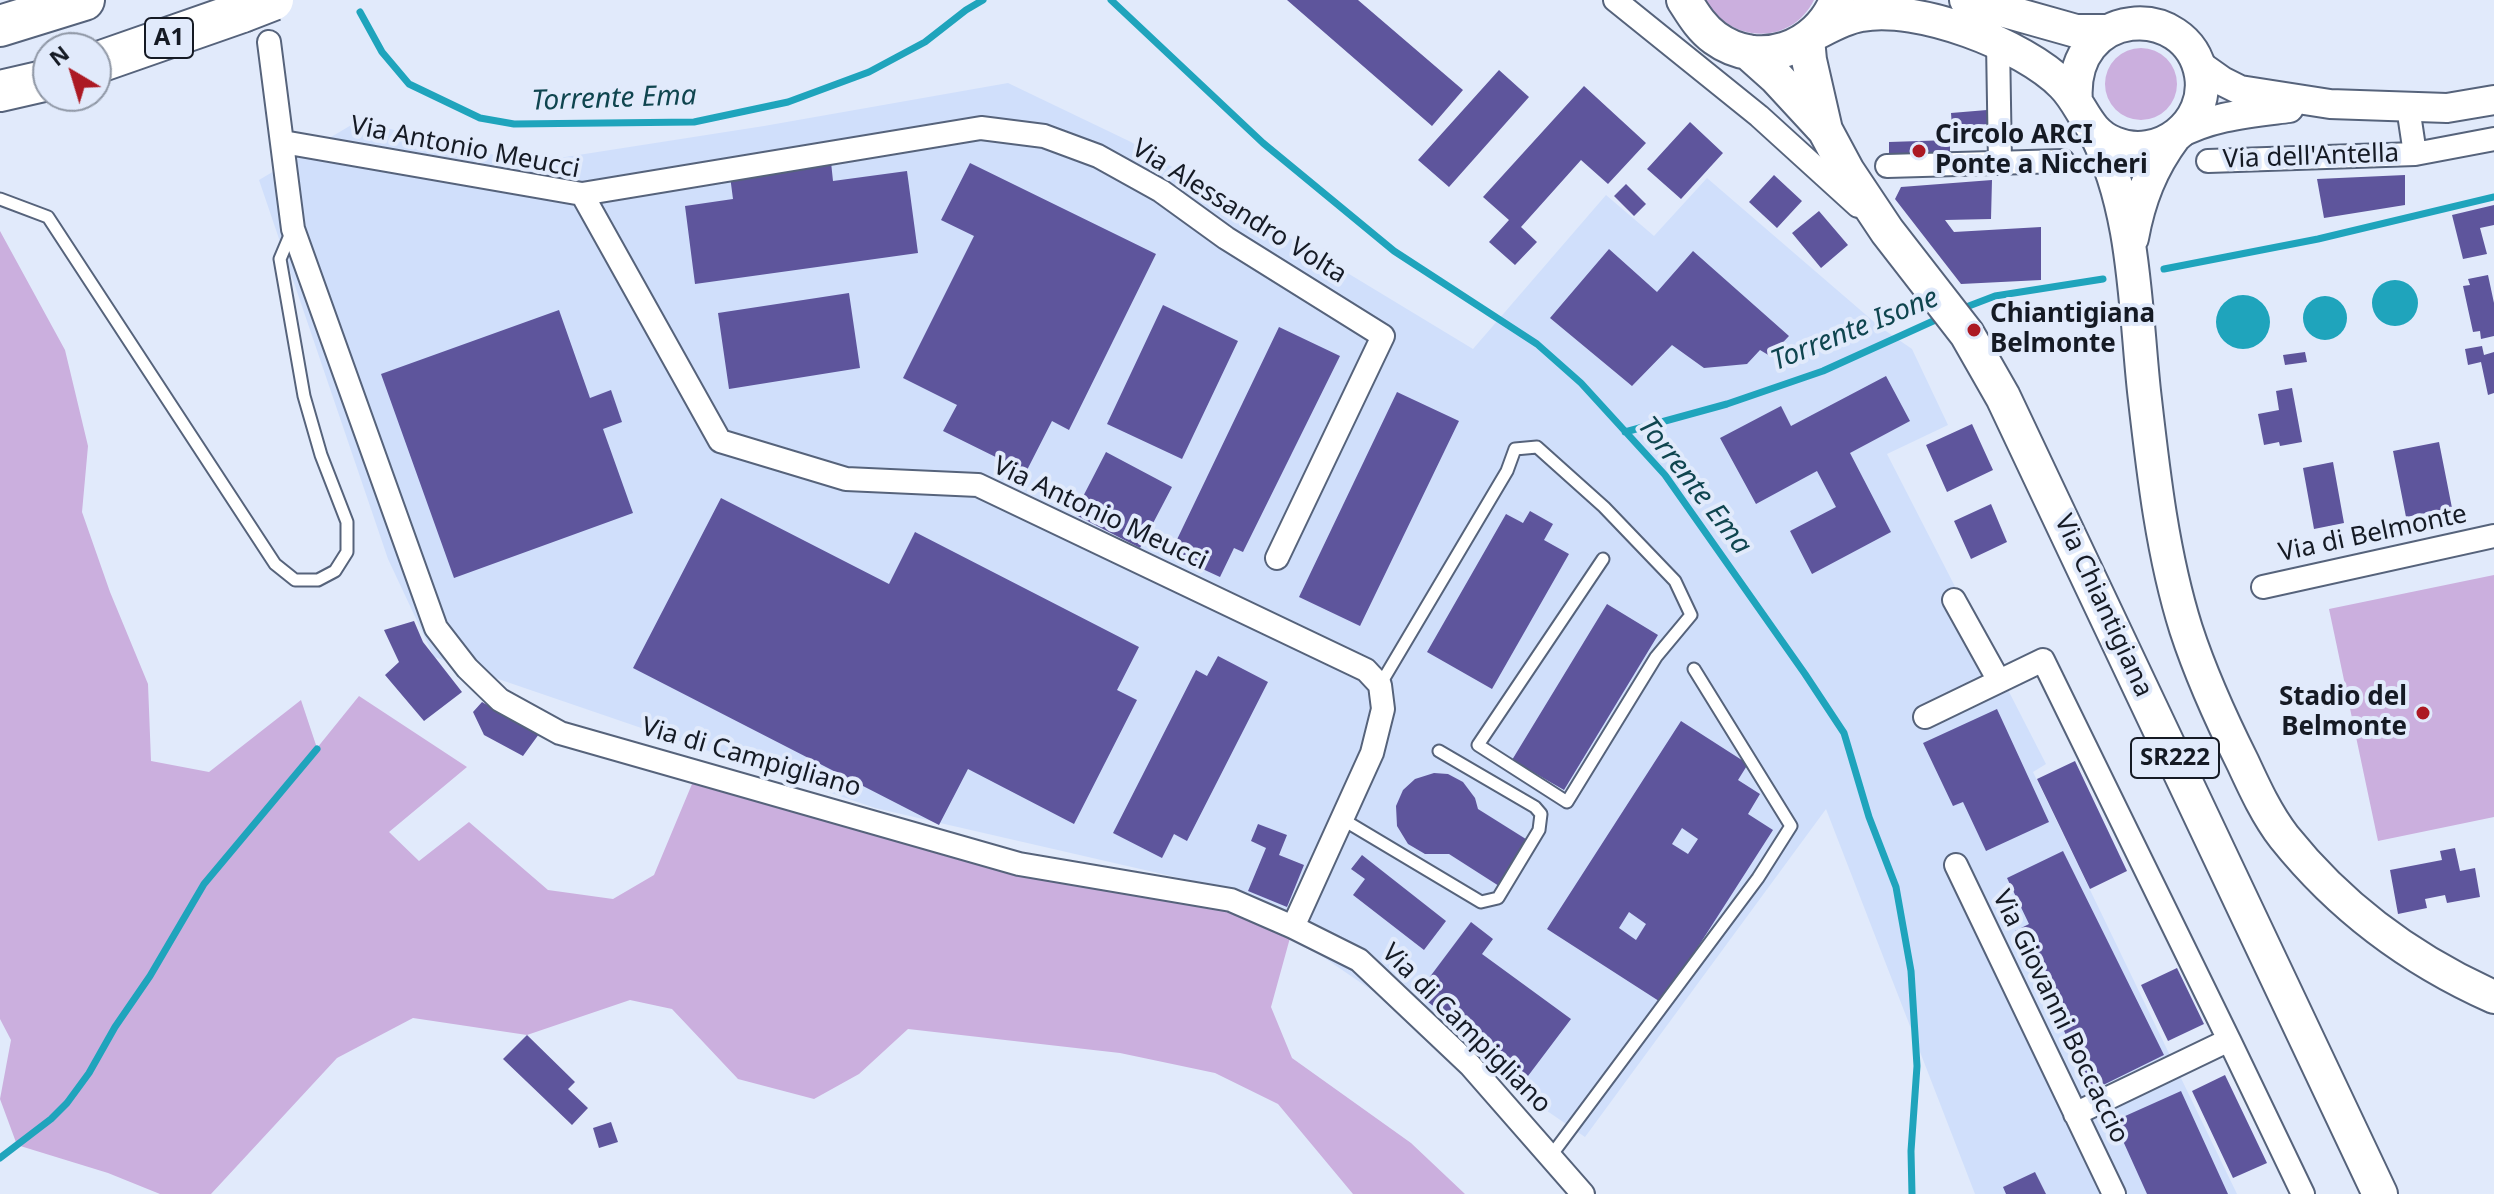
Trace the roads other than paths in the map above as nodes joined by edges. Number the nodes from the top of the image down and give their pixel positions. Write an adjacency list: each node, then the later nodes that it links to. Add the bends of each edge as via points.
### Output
1 (84, 0): 8 (highway)
2 (1615, 0): 7 (street)
3 (1837, 0): 10 (main road)
4 (1966, 0): 9 (main road, Via dell'Antella, via 2076,31)
5 (258, 6): 14 (highway, A1)
6 (1692, 11): 7 (street, via 1675,32); 13 (main road, Via Chiantigiana / SR222, via 1722,43)
7 (1646, 24): 35 (street, via 1759,116)
8 (0, 26)
9 (2104, 31): 15 (main road, Via dell'Antella, via 2131,22 2159,24 2183,40); 19 (main road, via 2078,63)
10 (1809, 38): 12 (main road, via 1861,15 1892,13 1944,22); 13 (main road, Via Chiantigiana / SR222, via 1778,52); 22 (main road, Via Chiantigiana / SR222)
11 (269, 42): 26 (street, Via di Campigliano)
12 (1998, 43): 19 (main road, via 2063,84); 30 (street)
13 (1748, 52): 22 (main road, Via Chiantigiana / SR222)
14 (112, 57)
15 (2198, 64): 20 (street, Via dell'Antella, via 2240,90); 24 (main road, via 2200,100)
16 (32, 84): 17 (highway)
17 (0, 91)
18 (2494, 100): 21 (street, Via dell'Antella, via 2447,108)
19 (2076, 102): 23 (main road)
20 (2330, 104): 21 (street, Via dell'Antella); 24 (street, Via dell'Antella, via 2231,116)
21 (2408, 107): 27 (street, Via dell'Antella)
22 (1825, 130): 35 (main road, Via Chiantigiana / SR222)
23 (2094, 131): 24 (main road, Via dell'Antella, via 2115,144 2139,148); 36 (main road, via 2104,148)
24 (2175, 136): 36 (main road, via 2143,193)
25 (2494, 139): 27 (street, Via dell'Antella)
26 (283, 142): 32 (street, Via Antonio Meucci); 34 (street, Via di Campigliano)
27 (2415, 154): 29 (street, Via dell'Antella)
28 (2063, 161): 30 (street)
29 (2208, 161)
30 (2000, 163): 31 (street)
31 (1887, 166)
32 (582, 194): 38 (street, Via Alessandro Volta, via 981,128 1044,136 1098,156 1161,191 1383,336); 44 (street, Via Antonio Meucci, via 720,441 846,479 978,485 1366,670)
33 (0, 199): 34 (lane, via 48,217 275,564 295,580 318,580 335,571 347,552 347,522 304,396 280,259)
34 (293, 229): 49 (street, Via di Campigliano, via 436,628 500,700 560,733 1019,864 1231,900)
35 (1892, 237): 57 (main road, Via Chiantigiana / SR222, via 1962,327 2003,397)
36 (2130, 250): 50 (main road, via 2153,469 2174,579 2186,630 2231,740 2268,814 2314,872 2358,914 2430,966)
37 (2494, 536): 40 (street, Via di Belmonte)
38 (1277, 558)
39 (1603, 559): 44 (lane, via 1478,745 1567,802 1656,657 1691,615 1675,581 1537,447 1515,449)
40 (2263, 587)
41 (1954, 600): 43 (street)
42 (1694, 669): 53 (lane, via 1791,826)
43 (1999, 681): 45 (street); 51 (street, via 2043,660)
44 (1380, 685): 47 (street, via 1383,709 1372,753)
45 (1925, 717)
46 (1439, 751): 47 (lane, via 1541,814 1539,830 1498,898 1481,902)
47 (1342, 819): 49 (street)
48 (1956, 865): 52 (street, Via Giovanni Boccaccio)
49 (1293, 927): 53 (street, Via di Campigliano, via 1359,960 1470,1065)
50 (2494, 997)
51 (2229, 1040): 52 (street); 56 (street)
52 (2075, 1114): 55 (street, Via Giovanni Boccaccio)
53 (1550, 1157): 54 (street, Via di Campigliano)
54 (1583, 1194)
55 (2114, 1194)
56 (2303, 1194)
57 (2380, 1194)

